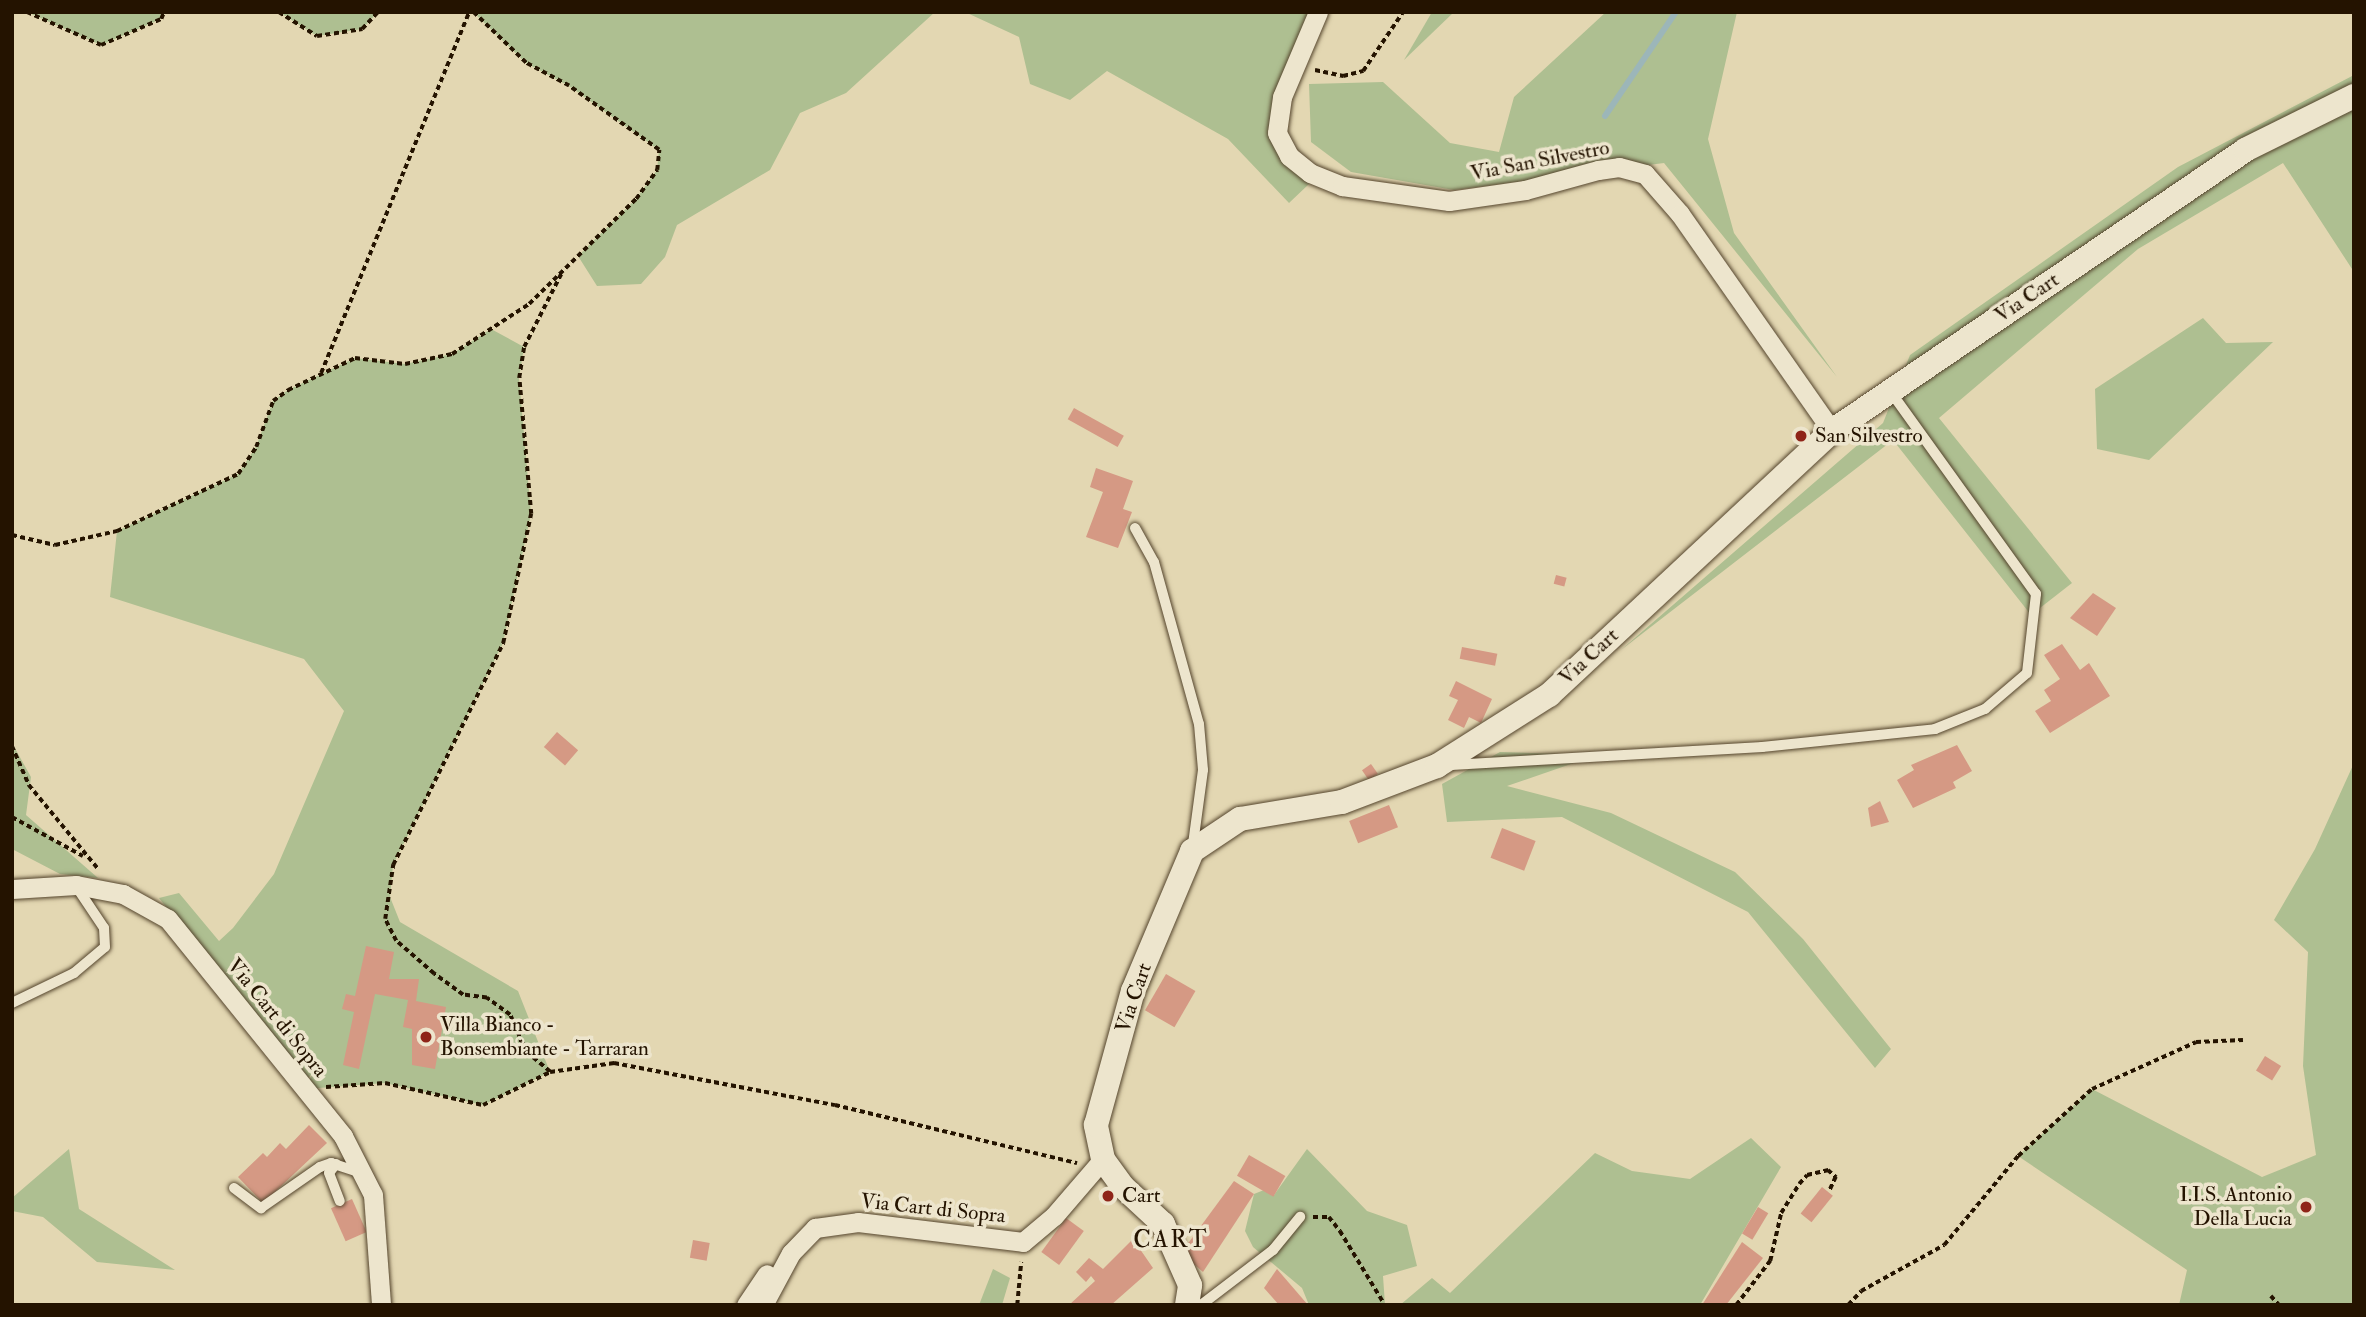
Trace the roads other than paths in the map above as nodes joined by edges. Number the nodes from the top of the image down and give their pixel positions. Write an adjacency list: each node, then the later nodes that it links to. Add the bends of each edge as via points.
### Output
1 (1318, 12): 4 (street, Via San Silvestro, via 1282,97 1277,133 1289,156 1310,173 1342,186 1449,201 1525,190 1619,167 1645,174 1680,214)
2 (2354, 96): 3 (street, Via Cart, via 2245,150)
3 (1891, 391): 4 (street, Via Cart); 6 (lane, via 2036,594 2026,673 1985,709 1935,729 1762,747)
4 (1832, 431): 6 (street, Via Cart, via 1549,695)
5 (1135, 528): 7 (lane, via 1154,562 1199,724 1201,811)
6 (1437, 766): 7 (street, Via Cart, via 1342,802 1240,819)
7 (1192, 851): 11 (street, Via Cart, via 1133,991 1096,1125)
8 (76, 885): 9 (street, Via Cart di Sopra); 10 (lane, via 104,928 106,947 74,973); 13 (street, Via Cart di Sopra, via 123,894 168,919 343,1136)
9 (12, 889)
10 (12, 1003)
11 (1103, 1158): 17 (street, Via Cart di Sopra, via 1054,1216 1023,1242 858,1222); 21 (street, Via Cart, via 1123,1187 1163,1224 1190,1285)
12 (336, 1164): 13 (lane); 14 (lane, via 310,1173 261,1208); 15 (lane, via 329,1173)
13 (362, 1173): 18 (street, Via Cart di Sopra, via 373,1195)
14 (234, 1188)
15 (340, 1201)
16 (1300, 1217): 22 (lane, via 1273,1251)
17 (816, 1228): 19 (street, via 792,1243); 20 (street, via 791,1253)
18 (381, 1305)
19 (747, 1305)
20 (764, 1305)
21 (1187, 1305)
22 (1201, 1305)

